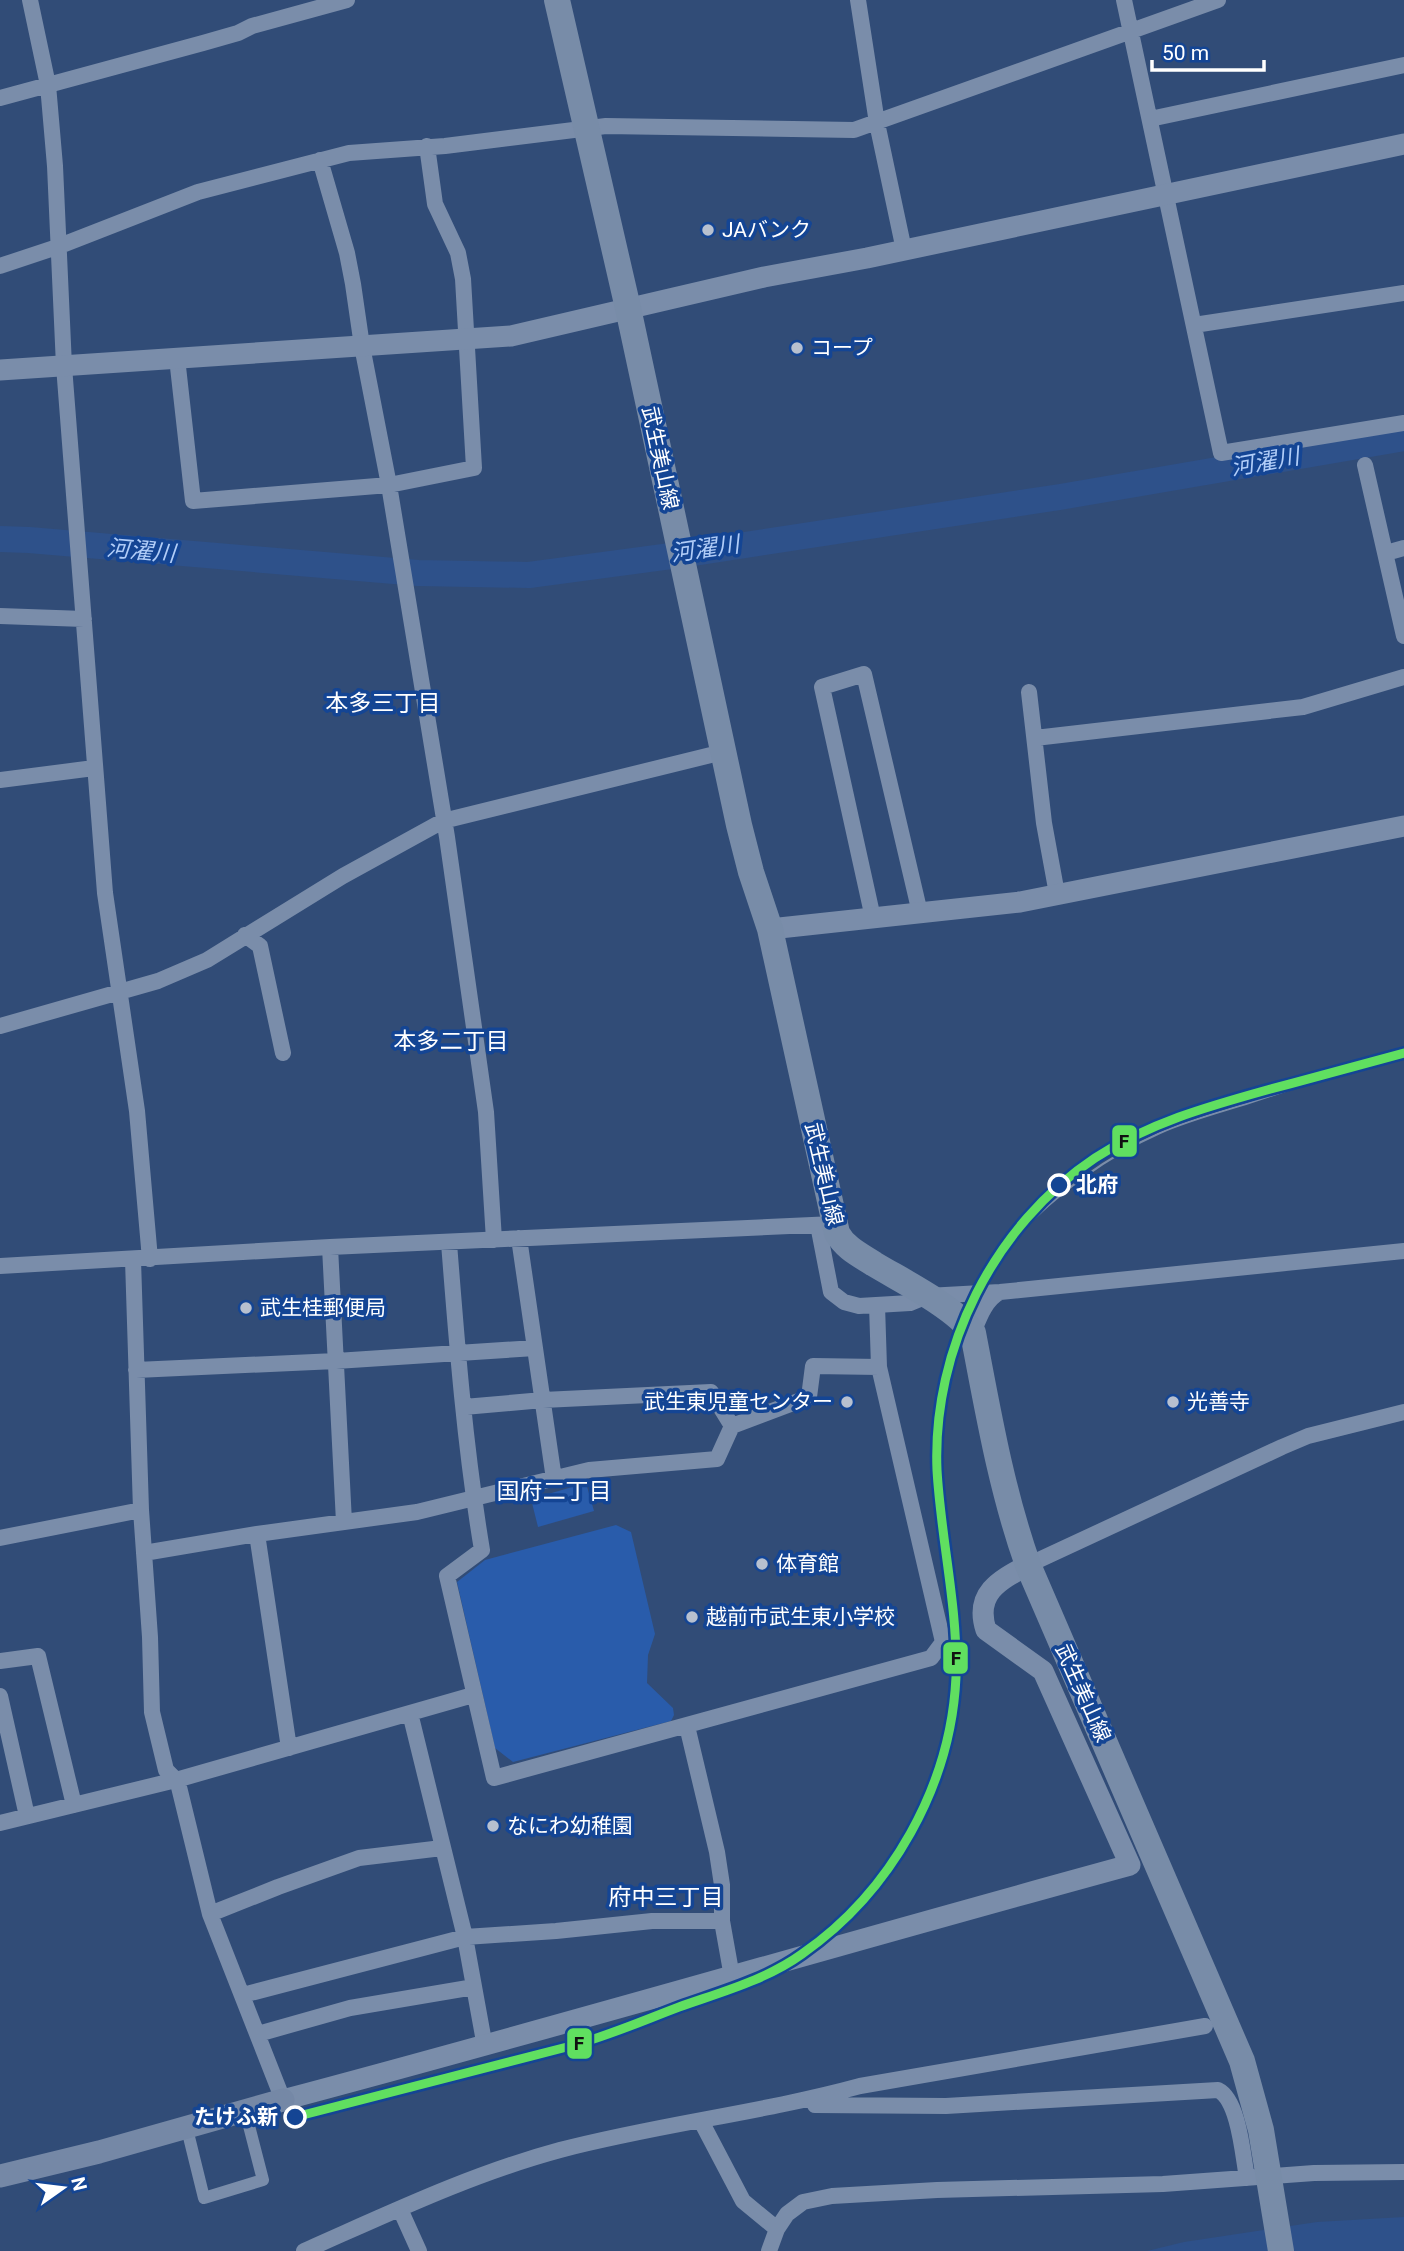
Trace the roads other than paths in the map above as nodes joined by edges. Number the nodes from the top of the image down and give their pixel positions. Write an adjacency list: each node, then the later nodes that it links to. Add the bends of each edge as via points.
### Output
1 (30, 0): 9 (street)
2 (347, 0): 9 (street)
3 (557, 0): 13 (main road, 武生美山線)
4 (858, 0): 12 (street)
5 (1124, 0): 7 (street)
6 (1218, 0): 7 (street)
7 (1130, 30): 11 (street); 12 (street)
8 (1404, 65): 11 (street)
9 (48, 85): 10 (street); 18 (street)
10 (0, 98)
11 (1150, 120): 17 (street)
12 (877, 123): 13 (street, via 847,132); 19 (street)
13 (587, 127): 15 (street); 22 (main road, 武生美山線)
14 (1404, 144): 17 (street)
15 (427, 146): 16 (street); 24 (street, via 435,204 458,253)
16 (320, 160): 18 (street, via 198,192); 25 (street, via 347,253)
17 (1166, 194): 19 (street); 23 (street)
18 (57, 247): 20 (street); 27 (street)
19 (904, 250): 22 (street)
20 (0, 265)
21 (1404, 293): 23 (street)
22 (628, 307): 24 (street, via 511,335); 40 (main road, 武生美山線)
23 (1194, 325): 29 (street, via 1221,453)
24 (467, 338): 25 (street); 31 (street, via 474,468)
25 (362, 346): 26 (street); 31 (street)
26 (177, 358): 27 (street); 31 (street, via 193,501)
27 (64, 366): 28 (street); 35 (street)
28 (0, 370)
29 (1404, 423)
30 (1365, 465): 33 (street)
31 (389, 485): 43 (street)
32 (1404, 548): 33 (street)
33 (1386, 554): 36 (street)
34 (0, 616): 35 (street)
35 (84, 619): 41 (street)
36 (1404, 635)
37 (1404, 677): 39 (street, via 1303,707)
38 (1029, 692): 39 (street)
39 (1035, 738): 45 (street)
40 (723, 752): 43 (street); 48 (main road, 武生美山線, via 751,872)
41 (94, 768): 42 (street); 50 (street, via 110,934)
42 (0, 780)
43 (443, 821): 49 (street); 55 (street, via 486,1112)
44 (1404, 825): 45 (street)
45 (1057, 894): 46 (street, via 997,906)
46 (920, 913): 47 (street); 47 (street, via 864,674 822,687)
47 (873, 918): 48 (street)
48 (770, 929): 53 (main road, 武生美山線)
49 (245, 934): 50 (street, via 199,964); 52 (street, via 260,946)
50 (121, 992): 51 (street); 59 (street)
51 (0, 1026)
52 (283, 1053)
53 (826, 1224): 54 (street); 63 (main road, 武生美山線, via 850,1249); 64 (street, via 831,1292 844,1302)
54 (519, 1238): 55 (street); 66 (street)
55 (494, 1240): 56 (street)
56 (449, 1243): 57 (street); 67 (street)
57 (330, 1247): 59 (street); 68 (street)
58 (1404, 1251): 62 (street)
59 (150, 1259): 60 (street)
60 (133, 1260): 61 (street); 70 (street)
61 (0, 1266)
62 (1000, 1292): 63 (street); 65 (street, via 980,1314)
63 (927, 1296): 64 (street, via 910,1303); 65 (main road, 武生美山線)
64 (877, 1305): 69 (street)
65 (973, 1333): 82 (main road, 武生美山線, via 992,1439)
66 (535, 1348): 67 (street); 71 (street)
67 (457, 1353): 68 (street); 72 (street)
68 (336, 1361): 70 (street); 78 (street)
69 (879, 1367): 74 (street, via 813,1366 809,1397); 87 (street, via 943,1642 932,1658)
70 (136, 1370): 77 (street)
71 (542, 1400): 72 (street); 74 (street, via 711,1392); 75 (street)
72 (464, 1407): 76 (street)
73 (1404, 1412): 82 (street, via 1295,1441)
74 (732, 1426): 75 (street, via 717,1459 589,1470)
75 (554, 1479): 76 (street)
76 (474, 1499): 78 (street); 84 (street, via 482,1550 447,1576)
77 (141, 1510): 80 (street); 81 (street)
78 (344, 1522): 79 (street)
79 (257, 1534): 81 (street); 88 (street)
80 (0, 1538)
81 (144, 1553): 89 (street, via 152,1712 166,1770)
82 (1032, 1575): 97 (street, via 998,1582 982,1609 986,1630 1043,1671 1130,1865); 112 (main road, 武生美山線, via 1242,2061 1261,2130)
83 (0, 1661): 90 (street, via 38,1656)
84 (473, 1695): 86 (street); 87 (street, via 494,1778)
85 (0, 1696): 91 (street)
86 (410, 1713): 88 (street); 93 (street)
87 (687, 1726): 95 (street, via 717,1852)
88 (289, 1748): 89 (street)
89 (176, 1780): 90 (street); 94 (street)
90 (74, 1805): 91 (street)
91 (27, 1816): 92 (street)
92 (0, 1823)
93 (442, 1848): 94 (street, via 359,1858); 96 (street)
94 (211, 1914): 99 (street)
95 (722, 1921): 96 (street, via 652,1921); 97 (street)
96 (465, 1937): 98 (street); 99 (street)
97 (732, 1977): 103 (street)
98 (474, 1987): 102 (street, via 351,2008); 103 (street)
99 (243, 1995): 102 (street)
100 (1205, 2026): 104 (street)
101 (1093, 2031): 104 (street)
102 (258, 2034): 106 (street)
103 (485, 2047): 106 (street)
104 (1079, 2047): 105 (street, via 860,2086)
105 (813, 2099): 107 (street); 112 (street, via 815,2105 920,2107 1218,2091 1232,2106)
106 (283, 2101): 111 (main road)
107 (701, 2121): 113 (street, via 515,2163); 114 (street, via 743,2201)
108 (248, 2122): 109 (street, via 263,2180 204,2198)
109 (189, 2137)
110 (1404, 2172): 112 (street)
111 (0, 2176)
112 (1262, 2184): 114 (street, via 832,2196 803,2202); 118 (main road, 武生美山線)
113 (400, 2209): 115 (street); 116 (street)
114 (777, 2229): 117 (street)
115 (415, 2249)
116 (304, 2251)
117 (769, 2251)
118 (1281, 2251)

